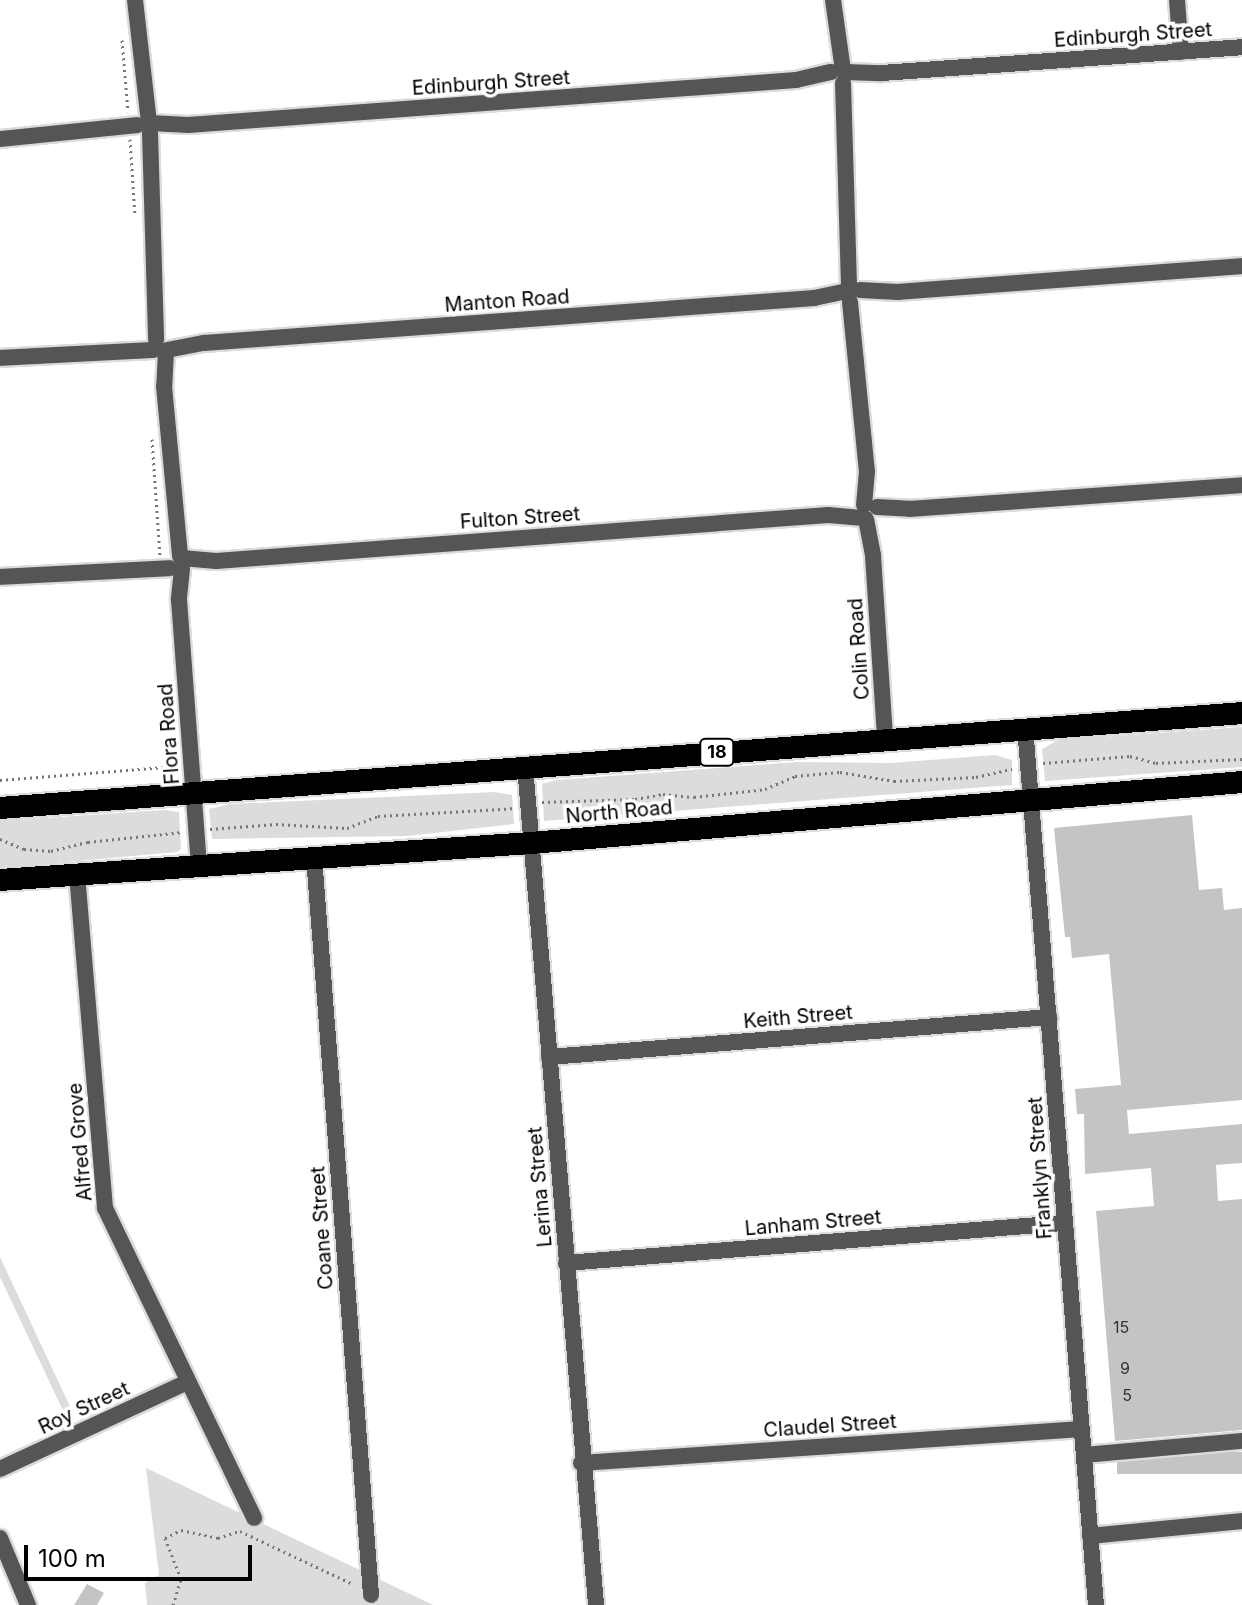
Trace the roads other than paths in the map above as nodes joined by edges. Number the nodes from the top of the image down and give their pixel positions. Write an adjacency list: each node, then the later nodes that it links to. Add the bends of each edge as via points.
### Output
1 (135, 0): 7 (street, Flora Road)
2 (833, 0): 6 (street, Colin Road)
3 (1177, 0): 5 (street)
4 (1242, 47): 5 (street, Edinburgh Street)
5 (1181, 52): 6 (street, Edinburgh Street)
6 (838, 77): 7 (street, Edinburgh Street); 10 (street, Colin Road)
7 (141, 128): 8 (street, Edinburgh Street); 11 (street, Flora Road)
8 (0, 139)
9 (1242, 266): 10 (street, Manton Road)
10 (854, 295): 11 (street, Manton Road); 14 (street, Colin Road)
11 (160, 346): 12 (street, Manton Road); 15 (street, Flora Road)
12 (0, 358)
13 (1242, 485): 14 (street, Fulton Street)
14 (870, 512): 15 (street, Fulton Street); 19 (street, Colin Road)
15 (175, 563): 16 (street, Fulton Street); 22 (street, Flora Road)
16 (0, 577)
17 (1242, 713): 18 (highway, 18)
18 (1025, 727): 19 (highway, 18); 23 (street, Franklyn Street)
19 (885, 739): 20 (highway, 18)
20 (525, 766): 22 (highway, 18); 25 (street, Lerina Street)
21 (1242, 782): 23 (highway, North Road)
22 (193, 793): 24 (highway, 18); 27 (street, Flora Road)
23 (1032, 801): 25 (highway, North Road); 30 (street, Franklyn Street)
24 (0, 808)
25 (531, 843): 26 (highway, North Road); 31 (street, Lerina Street)
26 (314, 857): 27 (highway, North Road); 44 (street, Coane Street)
27 (199, 864): 28 (highway, North Road)
28 (77, 874): 29 (highway, North Road); 34 (street, Alfred Grove, via 105,1208)
29 (0, 880)
30 (1049, 1017): 31 (street, Keith Street); 32 (street, Franklyn Street)
31 (549, 1057): 33 (street, Lerina Street)
32 (1064, 1223): 33 (street, Lanham Street); 35 (street, Franklyn Street)
33 (566, 1263): 38 (street, Lerina Street)
34 (185, 1383): 39 (street, Roy Street); 40 (street, Alfred Grove)
35 (1082, 1429): 37 (street, Franklyn Street); 38 (street, Claudel Street)
36 (1242, 1441): 37 (street)
37 (1084, 1455): 42 (street, Franklyn Street)
38 (581, 1463): 46 (street, Lerina Street)
39 (0, 1469)
40 (254, 1518)
41 (1242, 1521): 42 (street)
42 (1090, 1536): 47 (street, Franklyn Street)
43 (0, 1538): 45 (street)
44 (371, 1595)
45 (28, 1605)
46 (596, 1605)
47 (1096, 1605)

